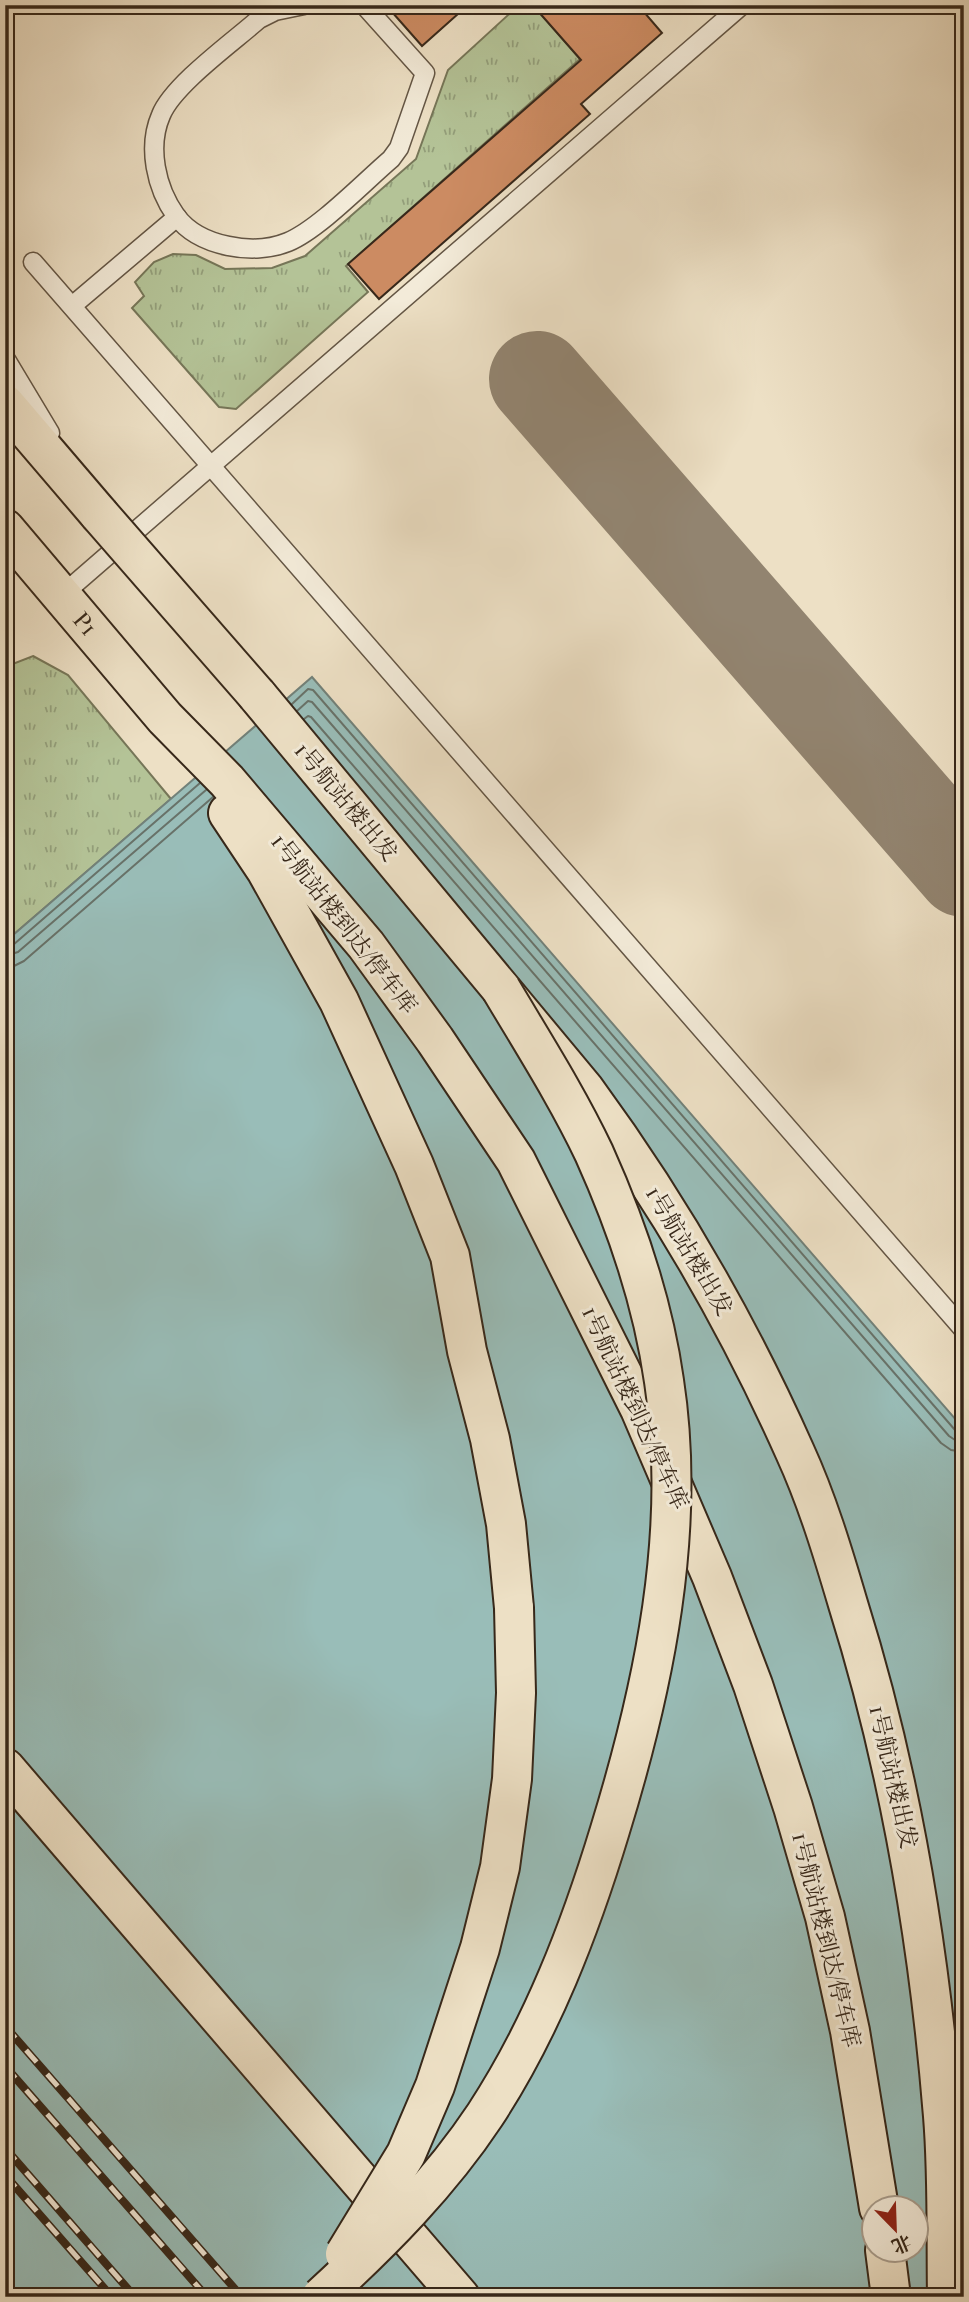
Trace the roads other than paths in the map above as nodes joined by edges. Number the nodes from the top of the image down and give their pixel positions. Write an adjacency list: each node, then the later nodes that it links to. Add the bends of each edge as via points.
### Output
1 (304, 5): 4 (lane, via 259,19 168,102 154,137 155,158 159,180)
2 (364, 5): 4 (lane, via 425,73 391,159 305,234 286,243 264,249 218,243)
3 (741, 5): 9 (lane)
4 (177, 218): 6 (lane)
5 (33, 262): 6 (lane)
6 (72, 306): 9 (lane)
7 (5, 358): 10 (lane)
8 (5, 404): 10 (main road, 1号航站楼出发)
9 (212, 465): 12 (lane); 15 (lane)
10 (99, 514): 14 (main road, 1号航站楼出发, bridge, via 257,695)
11 (5, 529): 12 (main road, P1)
12 (61, 595): 13 (main road, P1)
13 (165, 718): 17 (main road, 1号航站楼到达/停车库, bridge, via 227,781 366,944 435,1040 516,1161 640,1409 744,1661 800,1831 850,2031); 19 (main road, bridge, via 266,870 339,1001 414,1165 450,1256 506,1524 516,1693 512,1779 500,1867 481,1948 435,2086 406,2154)
14 (501, 989): 19 (main road, bridge, via 593,1151 616,1206 651,1317 664,1381 671,1454 662,1601 629,1769 567,1956 532,2029 485,2114 440,2174 377,2246); 22 (main road, 1号航站楼出发, bridge, via 622,1140 714,1289 796,1454 834,1557 883,1726 921,1924 943,2118)
15 (964, 1330)
16 (5, 1768): 20 (main road, bridge)
17 (877, 2194)
18 (887, 2264): 21 (main road)
19 (318, 2297)
20 (460, 2297)
21 (891, 2297)
22 (947, 2297)

